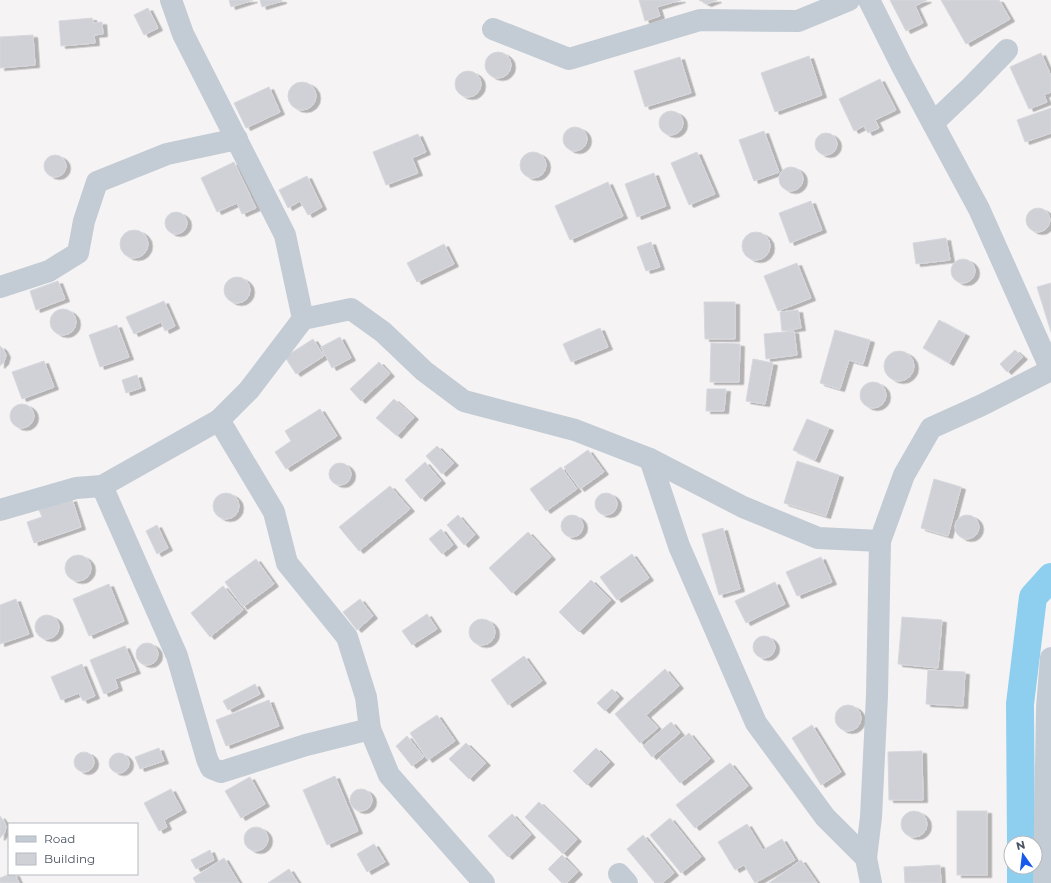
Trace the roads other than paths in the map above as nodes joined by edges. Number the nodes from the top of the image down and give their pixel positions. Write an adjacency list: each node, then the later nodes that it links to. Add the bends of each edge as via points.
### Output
1 (171, 0): 7 (street, via 184,34)
2 (849, 0): 4 (street, via 798,21 700,20 569,59)
3 (869, 0): 6 (street)
4 (493, 29)
5 (1007, 50): 6 (street)
6 (933, 123): 10 (street, via 979,209)
7 (237, 139): 8 (street, via 167,154 97,182 84,221 78,253 49,271); 9 (street, via 285,235)
8 (0, 287)
9 (303, 319): 11 (street, via 249,390); 12 (street, via 351,309 384,332 424,370 464,401 575,430)
10 (1051, 370): 15 (street, via 931,428 904,475)
11 (219, 420): 13 (street); 17 (street, via 274,512 288,563 347,637 366,697)
12 (650, 459): 15 (street, via 743,506 818,538); 18 (street, via 679,546 756,723 825,818)
13 (102, 486): 14 (street, via 76,488); 17 (street, via 177,656 211,768 221,772 306,744)
14 (0, 510)
15 (880, 541): 18 (street, via 872,817)
16 (1051, 658): 21 (street, via 1047,708)
17 (370, 729): 19 (street, via 388,775)
18 (866, 858): 20 (street)
19 (484, 883)
20 (871, 883)
21 (1044, 883)

